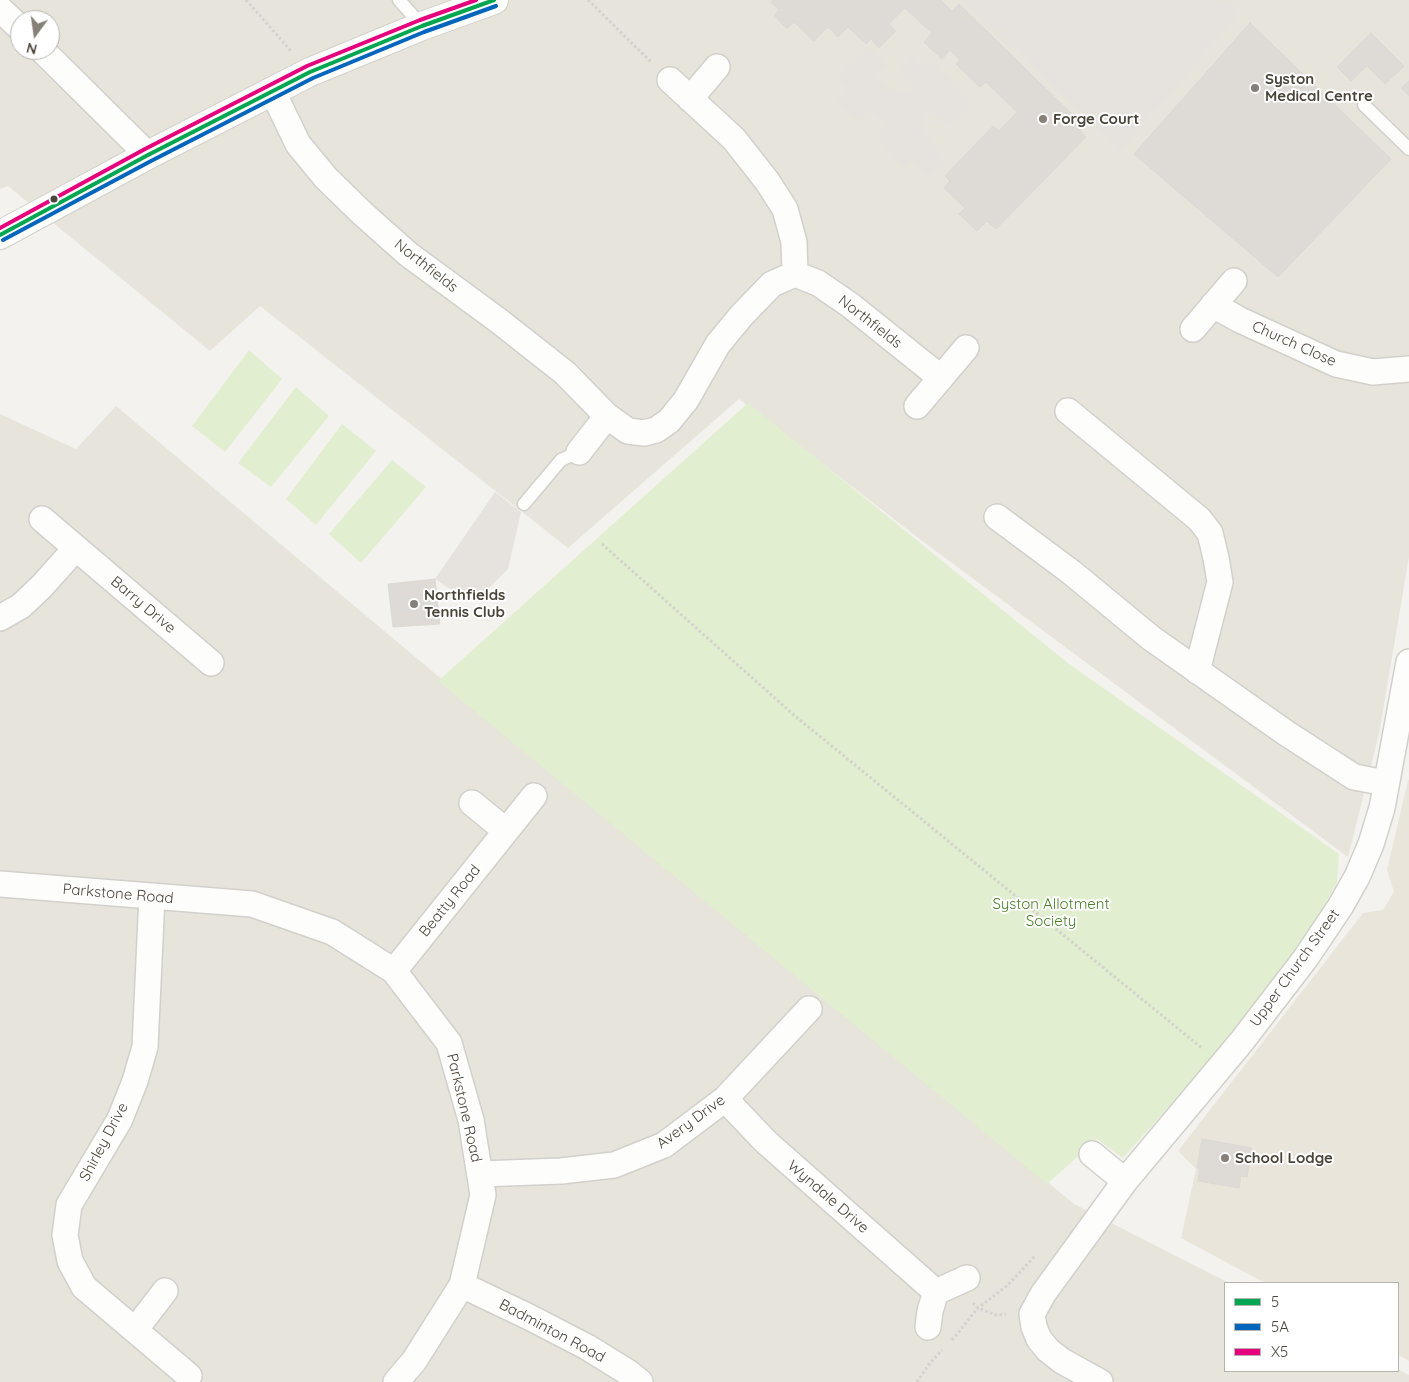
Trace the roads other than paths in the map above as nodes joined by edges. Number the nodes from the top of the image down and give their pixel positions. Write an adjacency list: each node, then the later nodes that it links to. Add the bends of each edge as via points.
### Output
1 (399, 0): 5 (lane)
2 (494, 0): 5 (street)
3 (0, 9): 4 (street)
4 (10, 18)
5 (422, 26): 9 (street)
6 (52, 60): 13 (street)
7 (717, 67): 10 (street)
8 (670, 80): 10 (street)
9 (272, 90): 13 (street); 24 (street, Northfields, via 298,144 326,178 408,254 565,373)
10 (690, 99): 15 (street, via 734,139 785,208 794,242)
11 (1364, 105): 12 (lane)
12 (1409, 149)
13 (148, 155): 14 (street)
14 (0, 235)
15 (795, 274): 21 (street, Northfields, via 818,283 850,305); 24 (street, Northfields, via 772,284 742,315 718,344 686,400 669,421 644,434 628,431)
16 (1234, 281): 17 (street)
17 (1213, 305): 18 (street); 20 (street, Church Close, via 1336,364 1373,372)
18 (1193, 329)
19 (966, 348): 21 (street)
20 (1409, 369)
21 (941, 378): 22 (street)
22 (917, 406)
23 (1068, 411): 33 (street, via 1199,519 1210,533 1220,582)
24 (607, 416): 25 (street)
25 (579, 452): 26 (lane, via 561,460)
26 (524, 504)
27 (997, 517): 33 (street)
28 (42, 519): 29 (street, Barry Drive)
29 (76, 548): 30 (street, via 21,606); 32 (street, Barry Drive)
30 (0, 618)
31 (1409, 662): 34 (street, Upper Church Street)
32 (211, 663)
33 (1197, 671): 34 (street, via 1354,777)
34 (1386, 783): 45 (street, Upper Church Street, via 1382,808 1357,877 1306,959)
35 (534, 796): 37 (street, Beatty Road)
36 (472, 803): 37 (street)
37 (506, 831): 40 (street, Beatty Road)
38 (0, 884): 39 (street, Parkstone Road)
39 (152, 896): 40 (street, Parkstone Road, via 252,904 332,932); 49 (street, Shirley Drive, via 145,1047 120,1120 69,1205 65,1235 70,1261 84,1287)
40 (394, 971): 44 (street, Parkstone Road, via 449,1043 470,1120)
41 (809, 1008): 42 (street, Avery Drive)
42 (725, 1099): 44 (street, Avery Drive, via 664,1145 614,1165); 48 (street, Wyndale Drive, via 766,1142 952,1284 930,1311)
43 (1092, 1154): 45 (street)
44 (480, 1174): 46 (street, Parkstone Road, via 483,1195)
45 (1125, 1181): 53 (street, Upper Church Street, via 1032,1314 1039,1339 1048,1350)
46 (462, 1285): 51 (street, Parkstone Road, via 414,1360); 52 (street, Badminton Road, via 587,1347)
47 (165, 1291): 49 (street)
48 (928, 1327)
49 (135, 1330): 50 (street, Shirley Drive)
50 (189, 1376)
51 (396, 1382)
52 (640, 1382)
53 (1100, 1382)

